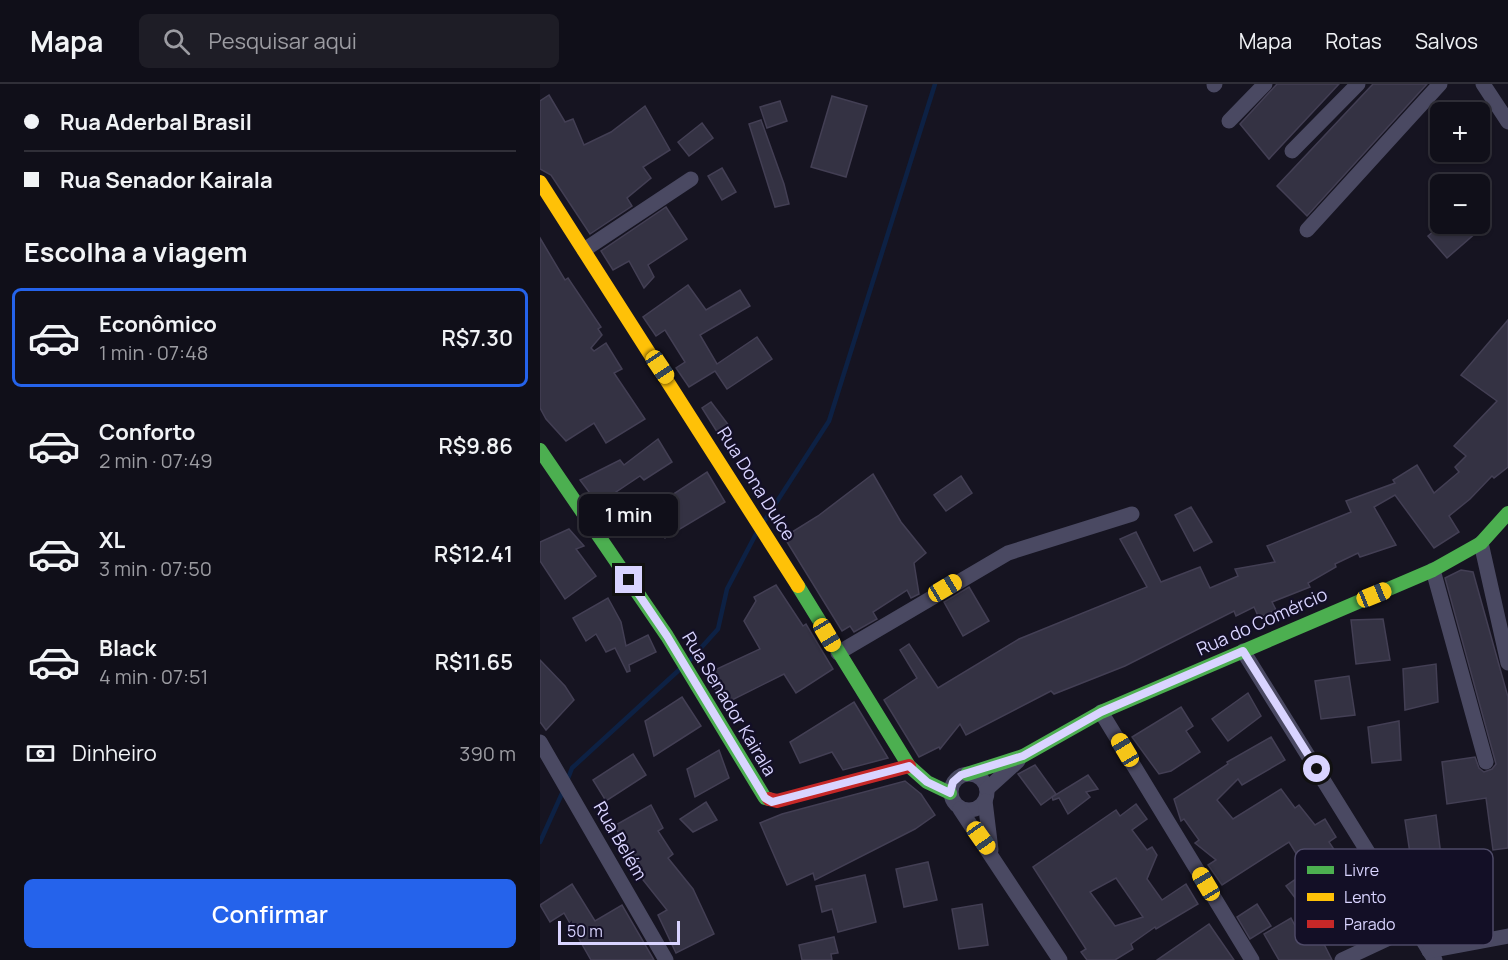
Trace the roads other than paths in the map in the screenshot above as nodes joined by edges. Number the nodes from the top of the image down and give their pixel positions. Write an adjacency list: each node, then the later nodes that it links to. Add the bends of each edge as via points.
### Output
1 (1264, 84): 6 (street)
2 (1358, 84): 7 (street)
3 (1440, 84): 10 (street)
4 (1483, 84): 5 (street)
5 (1505, 113)
6 (1229, 121)
7 (1292, 151)
8 (691, 179): 11 (street)
9 (540, 182): 11 (street, Rua Dona Dulce)
10 (1307, 230)
11 (584, 250): 18 (street, Rua Dona Dulce, via 787,566)
12 (540, 450): 24 (street, Rua Senador Kairala, via 676,651 765,798 777,801)
13 (1508, 513): 15 (street, Rua do Comércio)
14 (1132, 514): 18 (street, via 1008,553)
15 (1481, 543): 16 (street, Rua do Comércio); 19 (street)
16 (1433, 570): 17 (street, Rua do Comércio); 23 (street)
17 (1243, 651): 20 (street, Rua do Comércio); 29 (street)
18 (838, 653): 24 (street, Rua Dona Dulce)
19 (1508, 663)
20 (1101, 712): 22 (street, Rua do Comércio); 38 (street)
21 (540, 742): 36 (street, Rua Belém)
22 (1023, 756): 25 (street, Rua do Comércio); 27 (street, Rua do Comércio)
23 (1486, 762)
24 (909, 766): 26 (street, Rua Dona Dulce, via 927,782)
25 (967, 774): 26 (street, via 953,782); 27 (street, via 982,779)
26 (950, 793): 28 (street)
27 (986, 795): 28 (street, via 971,811); 30 (street)
28 (960, 809): 30 (street)
29 (1367, 849)
30 (991, 853): 37 (street)
31 (1508, 936): 32 (street)
32 (1493, 940)
33 (1374, 945): 39 (street)
34 (1472, 945): 35 (street)
35 (1432, 955)
36 (666, 960)
37 (1060, 960)
38 (1252, 960)
39 (1342, 960)

